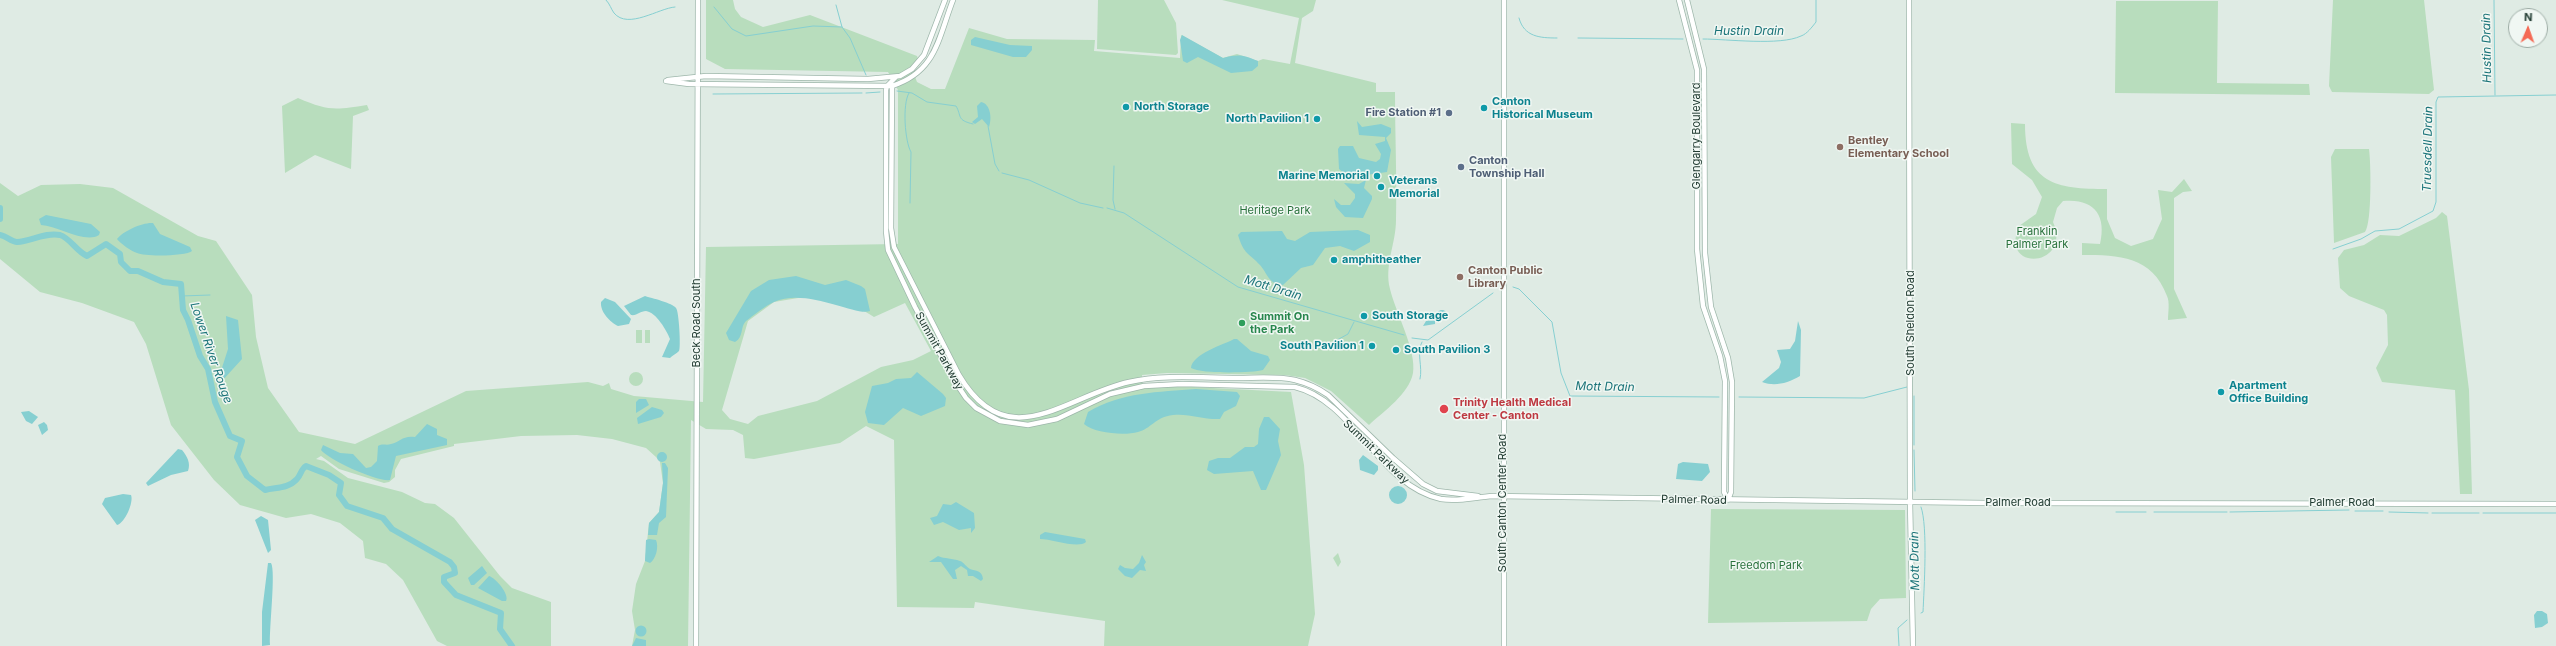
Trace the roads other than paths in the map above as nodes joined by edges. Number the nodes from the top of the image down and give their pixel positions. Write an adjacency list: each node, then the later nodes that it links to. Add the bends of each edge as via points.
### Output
1 (698, 0): 8 (street, Beck Road South)
2 (945, 0): 10 (street, via 921,59 912,69)
3 (952, 0): 13 (street, via 928,63 912,78)
4 (1504, 0): 21 (street, South Canton Center Road)
5 (1679, 0): 15 (street, Glengarry Boulevard, via 1697,70)
6 (1687, 0): 14 (street, Glengarry Boulevard, via 1705,80)
7 (1909, 0): 23 (street, South Sheldon Road)
8 (698, 76): 9 (street); 11 (street, Beck Road South); 11 (street, via 666,81)
9 (796, 77): 10 (street); 12 (street)
10 (896, 77): 13 (street)
11 (698, 84): 12 (street); 25 (street, Beck Road South)
12 (796, 84): 13 (street)
13 (889, 86): 20 (street, Summit Parkway, via 891,228 894,247 959,375 971,393 985,405 1005,415 1032,418 1055,411 1104,389 1143,379 1290,379 1328,395 1392,458 1423,484 1437,491); 20 (street, Summit Parkway, via 886,231 890,256 957,386 971,403 984,413 1006,422 1028,425 1050,421 1110,394 1144,386 1182,384 1295,387 1311,392 1327,404 1399,477 1414,488 1445,500)
14 (1706, 273): 15 (street); 16 (street, Glengarry Boulevard)
15 (1699, 274): 17 (street, Glengarry Boulevard)
16 (1713, 316): 17 (street); 19 (street, Glengarry Boulevard, via 1728,358 1732,382)
17 (1706, 318): 18 (street, Glengarry Boulevard, via 1720,356 1725,381)
18 (1724, 475): 19 (street); 22 (street, Glengarry Boulevard, via 1724,492)
19 (1732, 476): 22 (street, Glengarry Boulevard, via 1732,492)
20 (1479, 497): 21 (street, Palmer Road)
21 (1503, 497): 22 (street, Palmer Road); 26 (street, South Canton Center Road)
22 (1728, 500): 23 (street, Palmer Road)
23 (1910, 502): 24 (street, Palmer Road); 27 (street, South Sheldon Road)
24 (2556, 504)
25 (696, 646)
26 (1504, 646)
27 (1913, 646)

